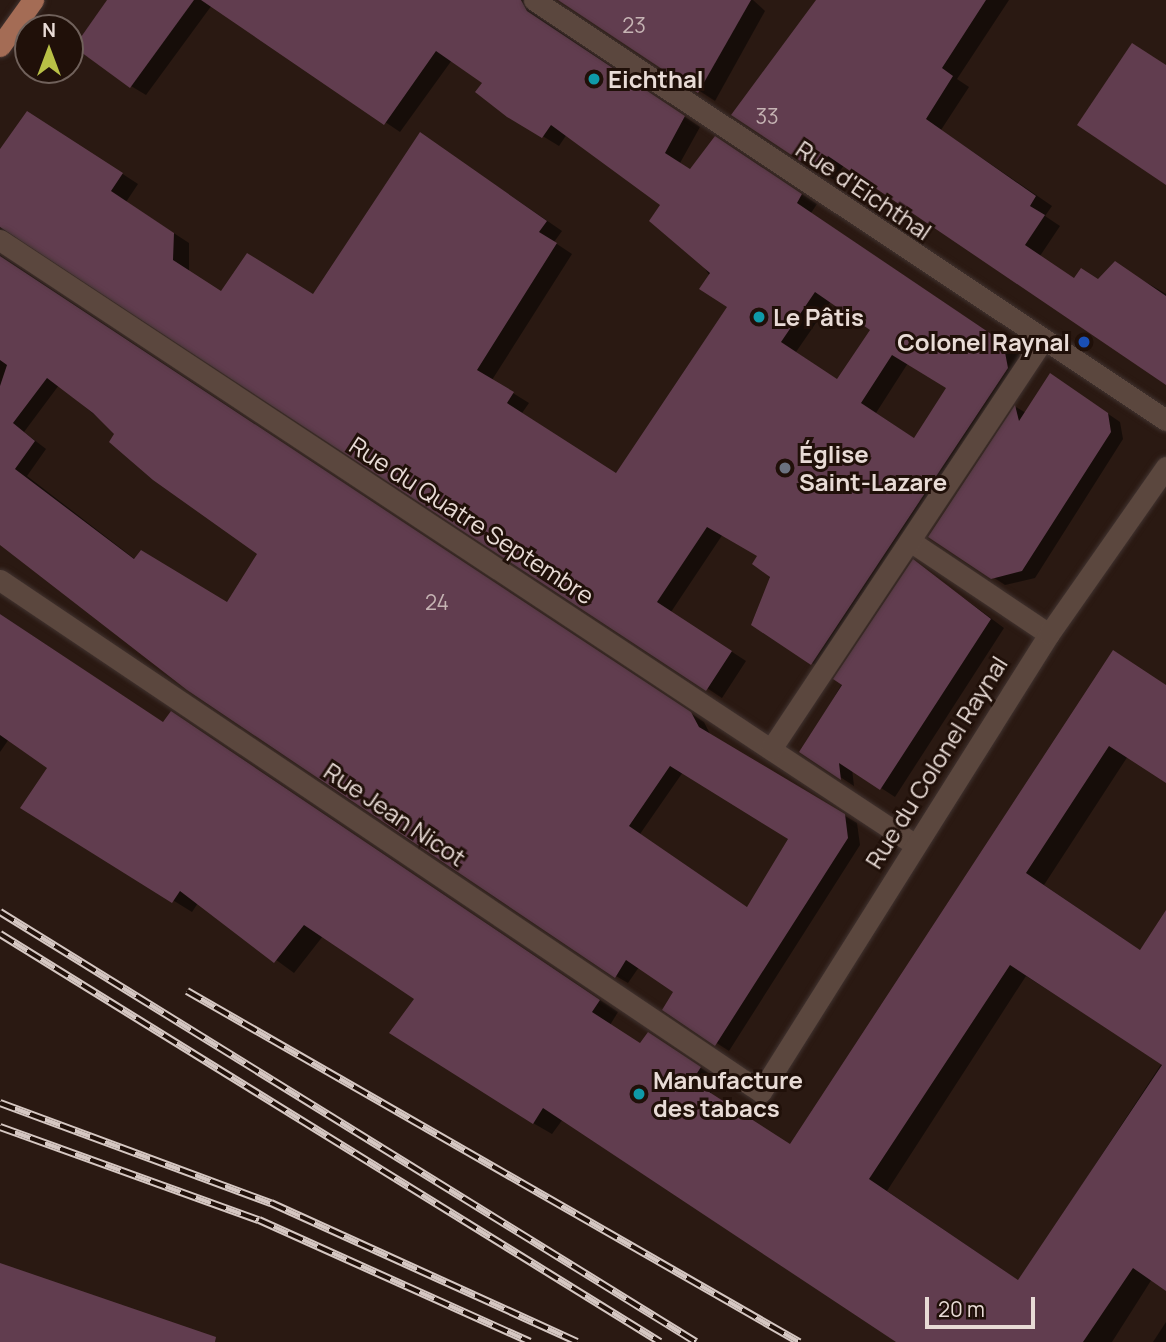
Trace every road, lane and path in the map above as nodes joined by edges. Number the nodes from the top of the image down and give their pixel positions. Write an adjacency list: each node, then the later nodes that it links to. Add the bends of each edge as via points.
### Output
1 (33, 0): 3 (main road)
2 (534, 0): 5 (street, Rue d'Eichthal)
3 (0, 46)
4 (0, 240): 11 (street, Rue du Quatre Septembre)
5 (1042, 341): 6 (street, Rue d'Eichthal); 8 (street)
6 (1166, 420)
7 (1166, 467): 10 (street, Rue du Colonel Raynal)
8 (911, 541): 10 (street); 11 (street)
9 (0, 580): 13 (street, Rue Jean Nicot)
10 (1049, 634): 12 (street, Rue du Colonel Raynal)
11 (771, 748): 12 (street, Rue du Quatre Septembre)
12 (914, 844): 13 (street, Rue du Colonel Raynal)
13 (761, 1092)

